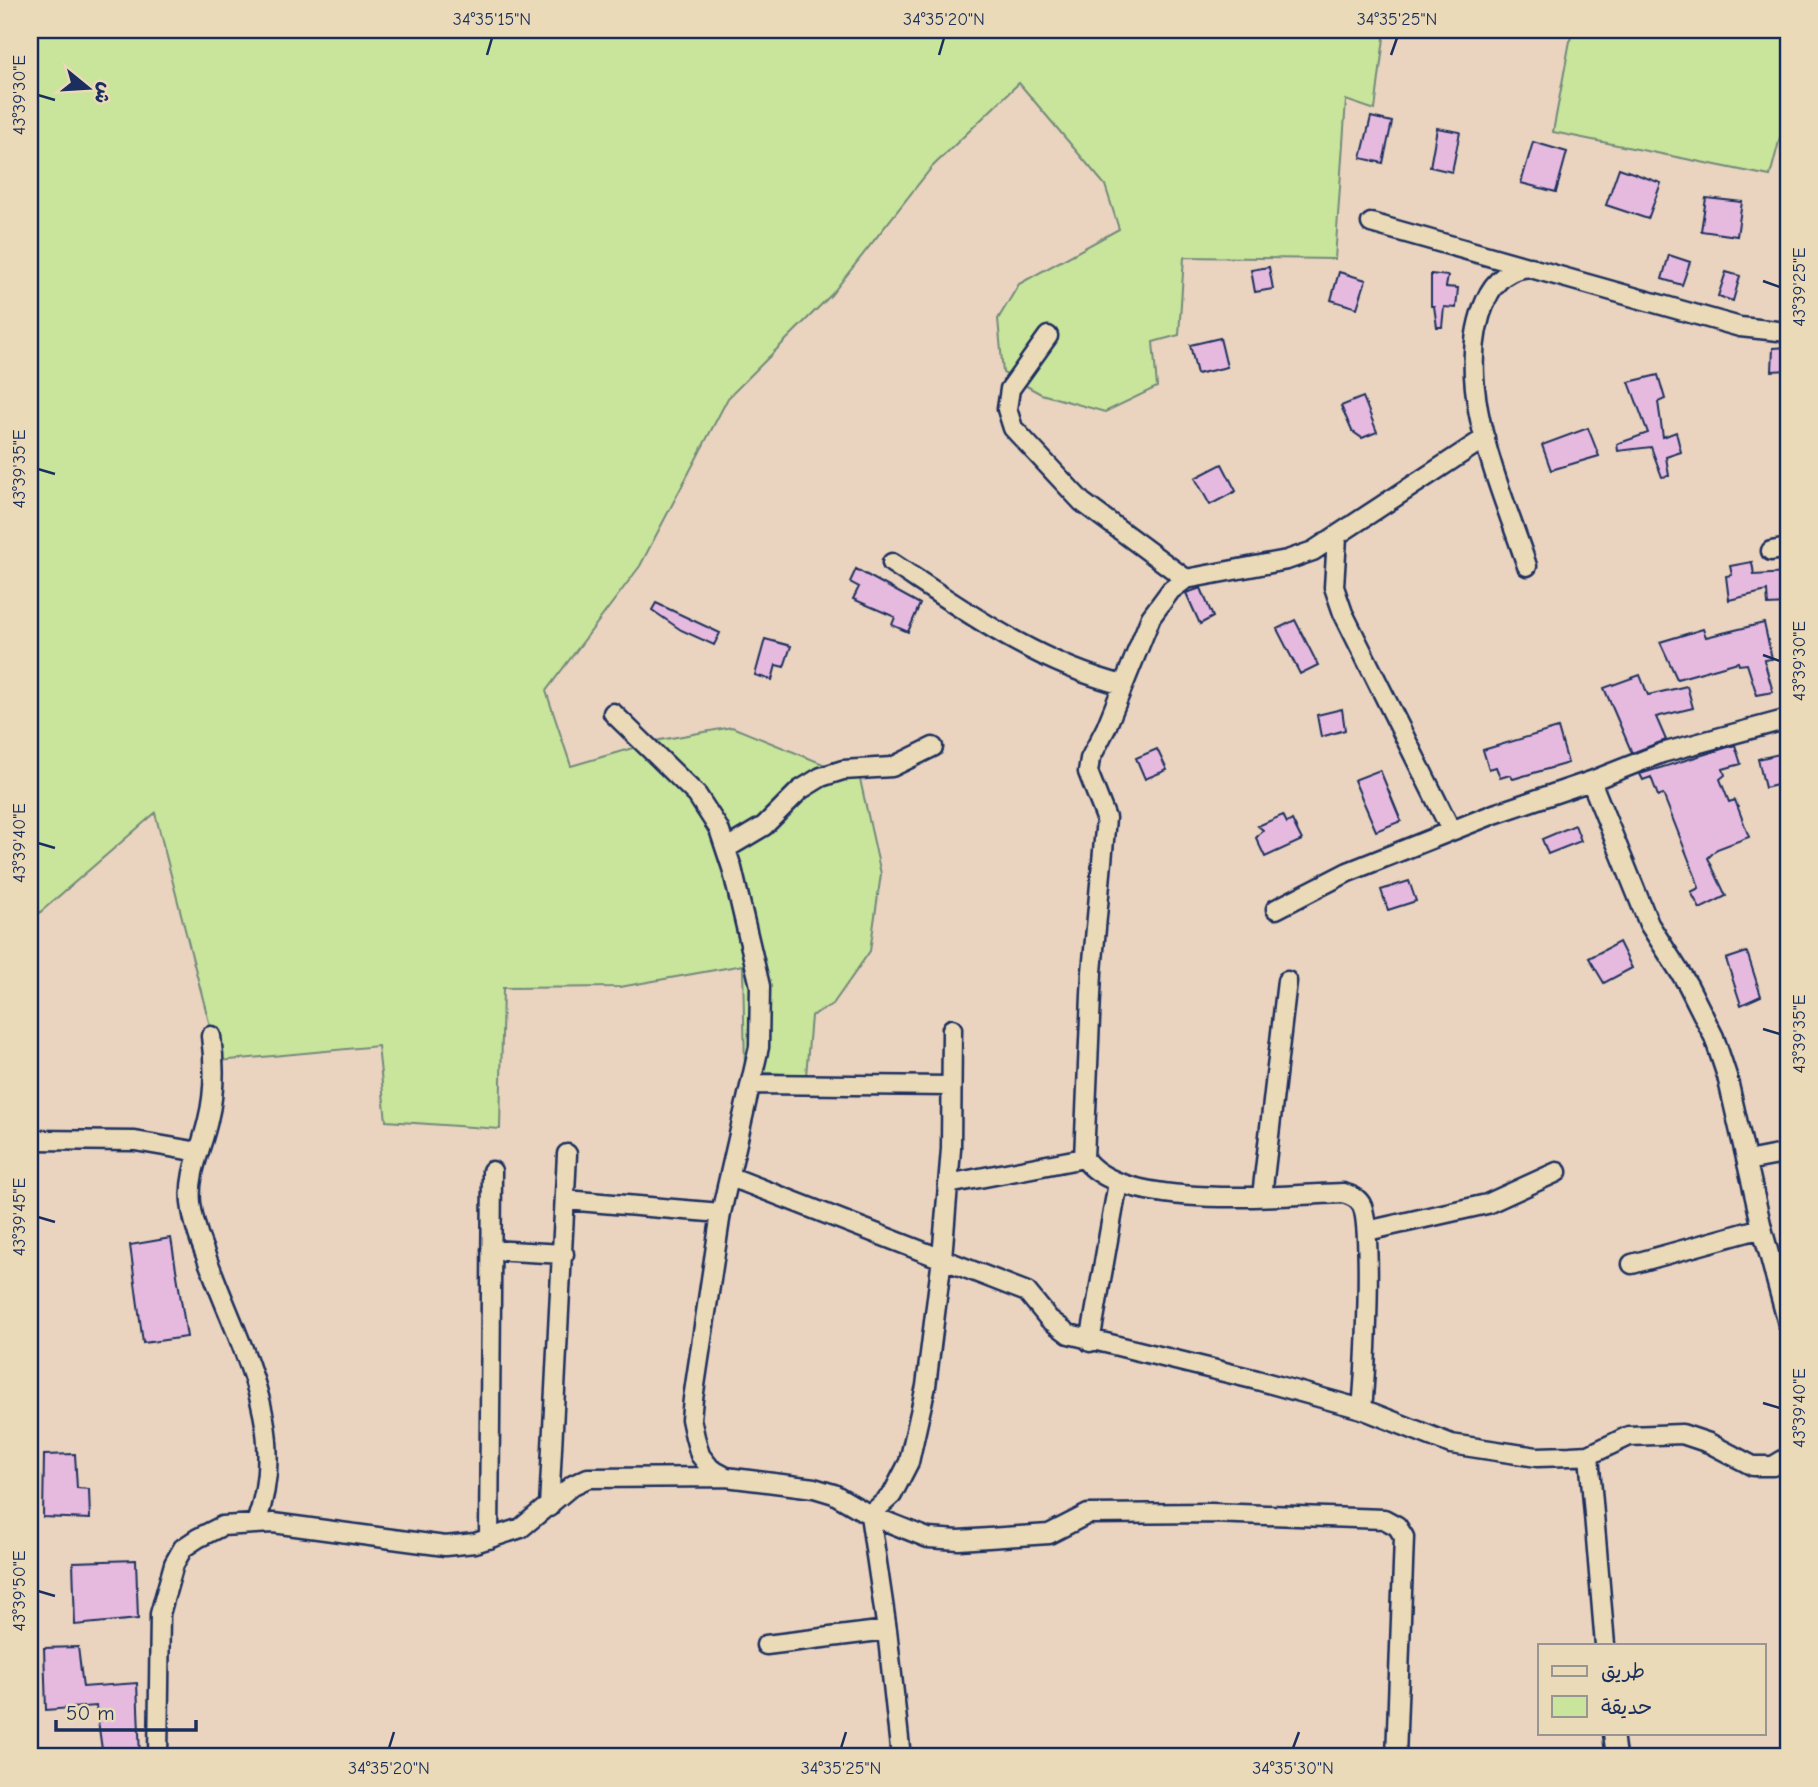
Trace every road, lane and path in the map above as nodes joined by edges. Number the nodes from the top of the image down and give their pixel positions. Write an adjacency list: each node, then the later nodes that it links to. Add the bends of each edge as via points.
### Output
1 (1371, 223): 2 (street)
2 (1534, 267): 3 (street, via 1740,327); 5 (street, via 1514,270 1497,282 1480,314 1472,370)
3 (1788, 332)
4 (1048, 336): 9 (street, via 1010,389 1007,409 1013,428 1082,502)
5 (1485, 438): 6 (street); 8 (street)
6 (1337, 537): 9 (street, via 1287,560); 15 (street, via 1334,587 1343,613)
7 (892, 563): 10 (street, via 1038,655)
8 (1527, 566)
9 (1186, 579): 10 (street, via 1171,590 1151,617)
10 (1122, 685): 27 (street, via 1088,772 1105,818)
11 (613, 713): 16 (street, via 696,795)
12 (1788, 719): 14 (street, via 1662,752)
13 (933, 747): 16 (street, via 892,767 843,770 821,777 800,790 764,826)
14 (1591, 781): 15 (street); 28 (street, via 1650,924 1714,1037)
15 (1451, 830): 17 (street, via 1348,872)
16 (727, 848): 21 (street, via 760,986 761,1027)
17 (1276, 909)
18 (1287, 981): 34 (street)
19 (952, 1029): 22 (street)
20 (211, 1036): 24 (street, via 215,1082)
21 (751, 1084): 22 (street); 31 (street)
22 (951, 1086): 33 (street)
23 (32, 1140): 24 (street, via 135,1141)
24 (199, 1152): 51 (street, via 191,1183 194,1221 267,1422 269,1471)
25 (1788, 1153): 28 (street)
26 (567, 1154): 35 (street)
27 (1084, 1158): 32 (street, via 1102,1177); 33 (street)
28 (1747, 1161): 37 (street)
29 (492, 1171): 39 (street)
30 (1557, 1172): 38 (street, via 1487,1204)
31 (731, 1177): 36 (street); 41 (street)
32 (1118, 1183): 34 (street, via 1177,1194); 44 (street)
33 (948, 1184): 41 (street)
34 (1262, 1196): 38 (street, via 1343,1193 1363,1206)
35 (566, 1200): 36 (street); 40 (street)
36 (721, 1213): 48 (street, via 691,1419 699,1455 710,1469)
37 (1762, 1228): 42 (street); 43 (street)
38 (1367, 1230): 45 (street)
39 (491, 1250): 40 (street); 52 (street)
40 (564, 1254): 49 (street)
41 (942, 1258): 44 (street, via 1027,1292 1059,1328); 50 (street, via 926,1386 909,1462 892,1495)
42 (1632, 1264)
43 (1788, 1324)
44 (1090, 1342): 45 (street)
45 (1362, 1409): 46 (street, via 1451,1444 1537,1457)
46 (1589, 1455): 47 (street, via 1629,1436 1682,1434 1753,1465 1773,1466); 54 (street)
47 (1788, 1457)
48 (726, 1477): 49 (street, via 588,1478); 50 (street, via 814,1488)
49 (549, 1507): 52 (street, via 522,1528)
50 (870, 1515): 53 (street); 59 (street, via 928,1538 959,1540 1049,1534 1088,1514 1384,1519 1404,1537)
51 (256, 1523): 52 (street, via 445,1546); 57 (street, via 222,1526 198,1538 183,1548 174,1564 160,1614)
52 (489, 1539)
53 (887, 1630): 55 (street); 58 (street)
54 (1605, 1644)
55 (766, 1645)
56 (1613, 1734): 60 (street)
57 (158, 1757)
58 (901, 1757)
59 (1396, 1757)
60 (1616, 1757)

